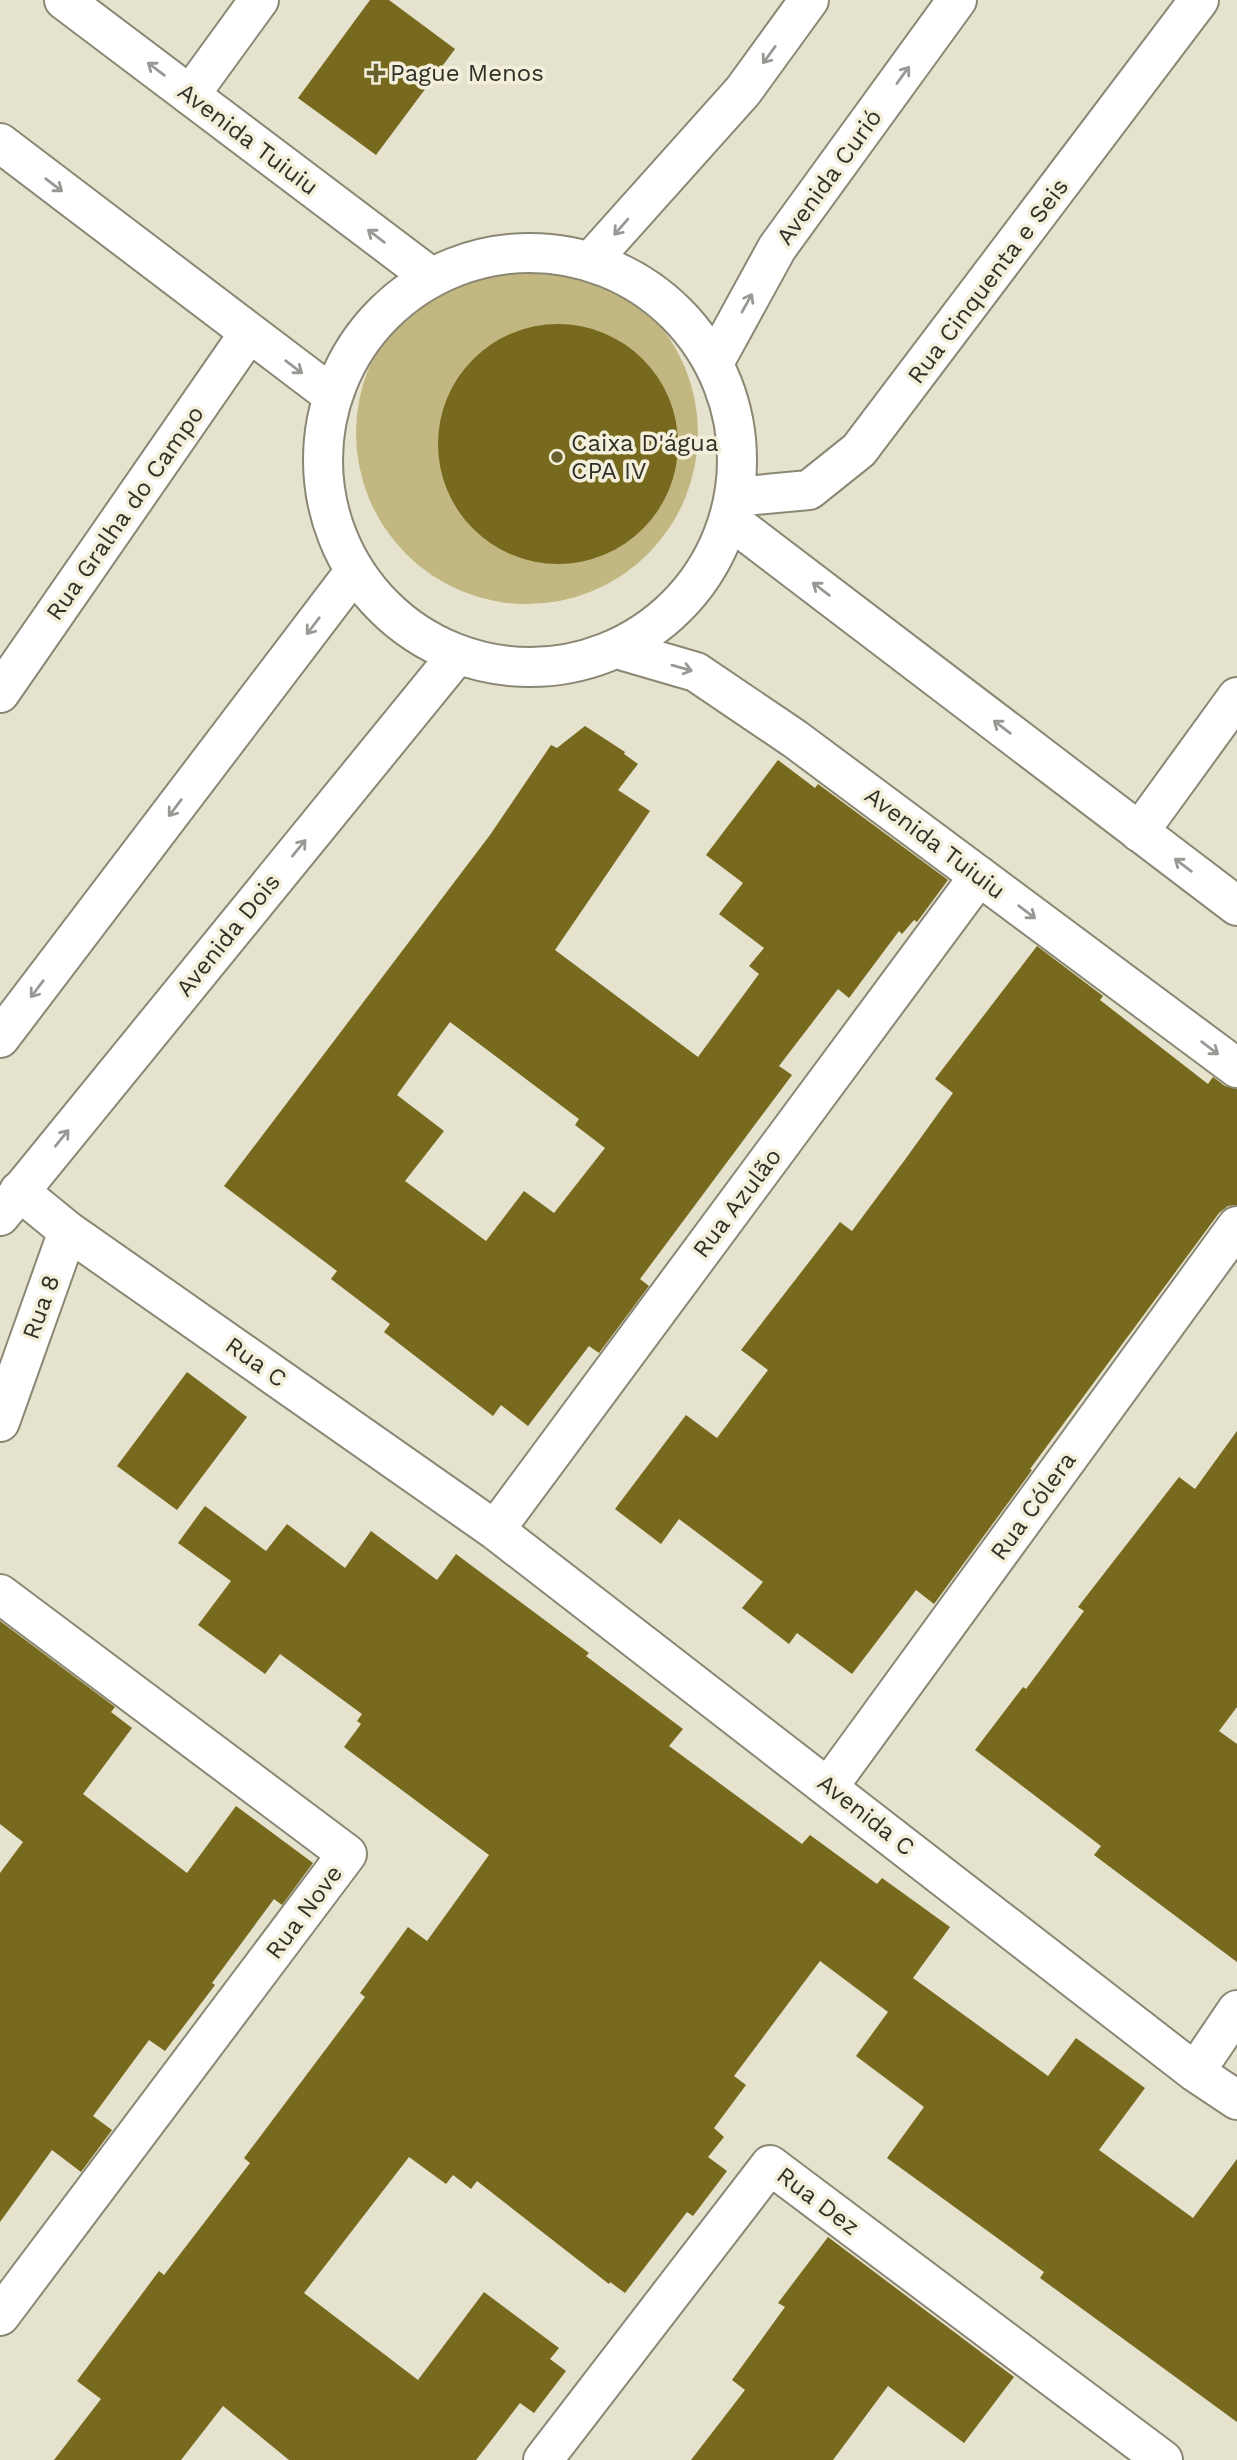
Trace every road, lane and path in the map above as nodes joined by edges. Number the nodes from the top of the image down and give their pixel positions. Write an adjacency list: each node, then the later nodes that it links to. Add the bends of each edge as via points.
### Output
1 (64, 0): 6 (street, Avenida Tuiuiu, one-way to 1)
2 (260, 0): 6 (street)
3 (809, 0): 8 (street, one-way to 8, via 743,91)
4 (957, 0): 11 (street, Avenida Curió, one-way to 4, via 777,248)
5 (1199, 0): 13 (street, Rua Cinquenta e Seis, via 859,450 809,490)
6 (190, 95): 9 (street, Avenida Tuiuiu, one-way to 6)
7 (0, 143): 10 (street, one-way to 10)
8 (590, 262): 9 (street, via 537,252 482,258); 11 (street, via 641,284 683,318)
9 (430, 277): 12 (street, via 388,308 354,348)
10 (249, 333): 12 (street, one-way to 12); 17 (street, Rua Gralha do Campo)
11 (714, 363): 13 (street, via 737,429)
12 (332, 395): 14 (street, via 321,455 329,517)
13 (732, 509): 15 (street, via 705,573 666,618); 19 (street, one-way to 13)
14 (354, 572): 16 (street, via 399,621); 22 (street, one-way to 22)
15 (617, 649): 16 (street, via 564,665 510,667); 20 (street, Avenida Tuiuiu, one-way to 20, via 696,672 795,739)
16 (457, 655): 24 (street, Avenida Dois, one-way to 16)
17 (0, 693)
18 (1237, 697): 19 (street)
19 (1139, 832): 21 (street, one-way to 19)
20 (979, 876): 23 (street, Avenida Tuiuiu, one-way to 23); 28 (street, Rua Azulão)
21 (1237, 906)
22 (0, 1038)
23 (1237, 1068)
24 (10, 1204): 26 (street, Rua C)
25 (1237, 1226): 30 (street, Rua Cólera)
26 (68, 1231): 27 (street, Rua 8); 28 (street, Rua C)
27 (0, 1422)
28 (495, 1530): 30 (street, Avenida C)
29 (0, 1594): 34 (street, Rua Nove, via 347,1854)
30 (830, 1786): 32 (street, Avenida C)
31 (1237, 2010): 32 (street)
32 (1195, 2072): 33 (street, Avenida C)
33 (1237, 2100)
34 (0, 2316)
35 (544, 2460): 36 (street, Rua Dez, via 770,2165)
36 (1163, 2460)

